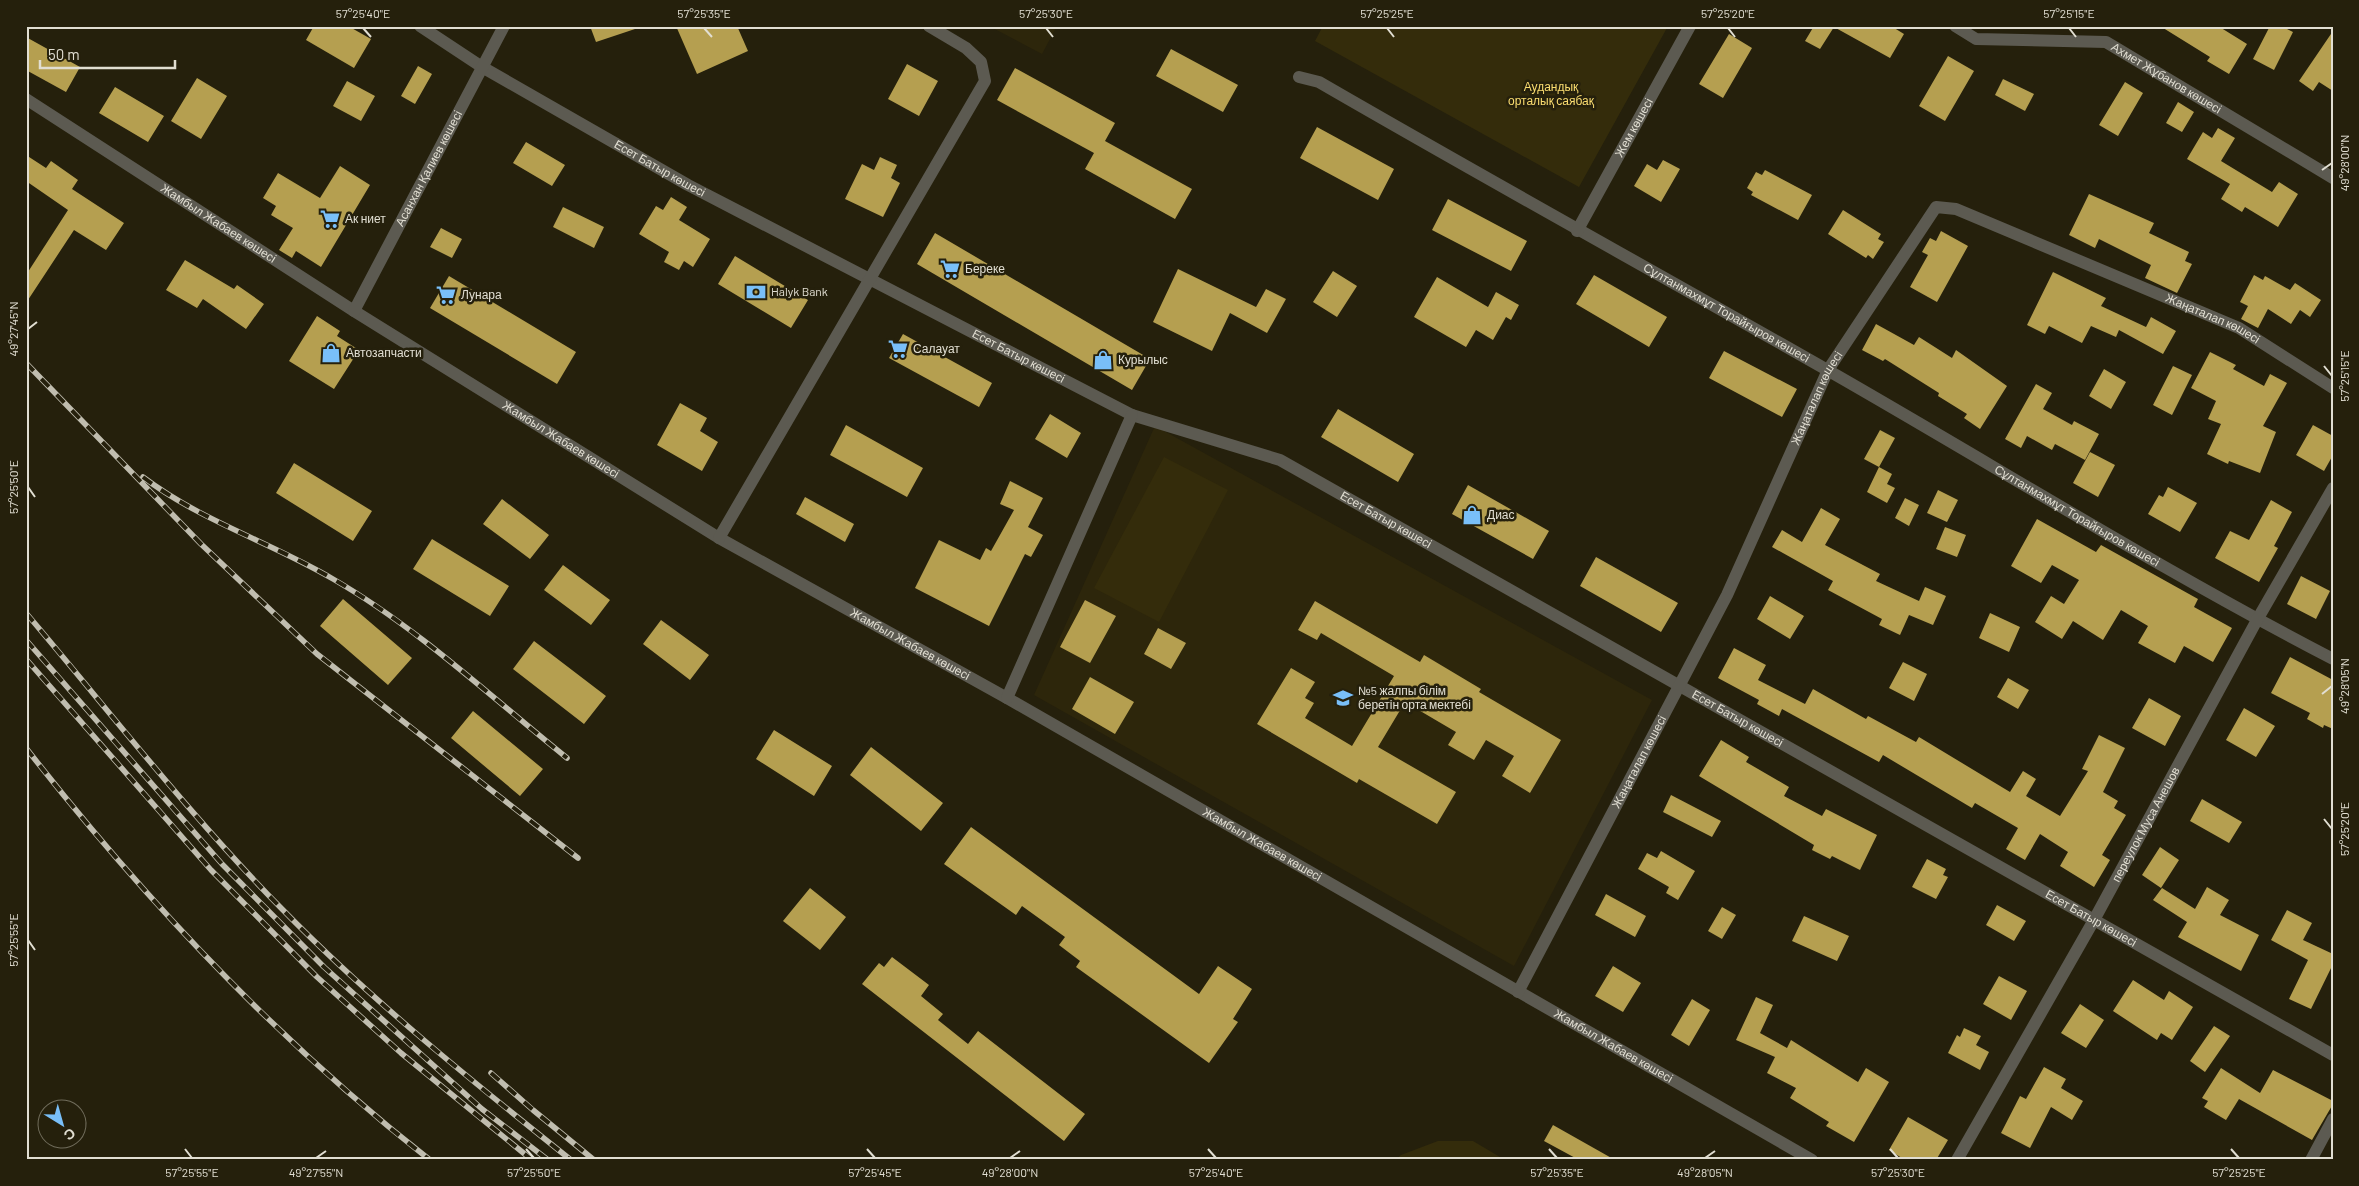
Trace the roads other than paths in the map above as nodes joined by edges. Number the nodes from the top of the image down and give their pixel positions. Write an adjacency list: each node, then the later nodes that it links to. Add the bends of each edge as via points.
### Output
1 (420, 26): 6 (street, Есет Батыр көшесі)
2 (504, 26): 6 (street, Асанхан Қалиев көшесі)
3 (929, 26): 11 (street, via 966,48 981,62 985,81)
4 (1690, 26): 10 (street, Жем көшесі)
5 (1955, 26): 9 (street, Ахмет Жұбанов көшесі, via 1976,39 2106,42)
6 (482, 67): 11 (street, Есет Батыр көшесі, via 688,185); 12 (street, Асанхан Қалиев көшесі)
7 (1299, 77): 10 (street, Сұлтанмахмұт Торайғыров көшесі, via 1319,82)
8 (26, 99): 12 (street, Жамбыл Жабаев көшесі)
9 (2333, 178)
10 (1577, 231): 13 (street, Сұлтанмахмұт Торайғыров көшесі)
11 (871, 278): 15 (street, Есет Батыр көшесі); 17 (street)
12 (354, 311): 17 (street, Жамбыл Жабаев көшесі)
13 (1828, 370): 14 (street, Жаңаталап көшесі, via 1936,207 1956,210 2238,328); 18 (street, Сұлтанмахмұт Торайғыров көшесі); 20 (street, Жаңаталап көшесі, via 1727,595)
14 (2333, 388)
15 (1132, 415): 20 (street, Есет Батыр көшесі, via 1280,460); 21 (street)
16 (2333, 488): 18 (street, переулок Муса Анешов)
17 (719, 538): 21 (street, Жамбыл Жабаев көшесі)
18 (2257, 620): 19 (street, Сұлтанмахмұт Торайғыров көшесі); 22 (street, переулок Муса Анешов)
19 (2333, 658)
20 (1678, 685): 22 (street, Есет Батыр көшесі); 23 (street, Жаңаталап көшесі)
21 (1007, 698): 23 (street, Жамбыл Жабаев көшесі)
22 (2094, 920): 24 (street, Есет Батыр көшесі); 27 (street, переулок Муса Анешов)
23 (1518, 992): 26 (street, Жамбыл Жабаев көшесі)
24 (2333, 1056)
25 (2333, 1120): 28 (street)
26 (1812, 1160)
27 (1957, 1160)
28 (2311, 1160)

